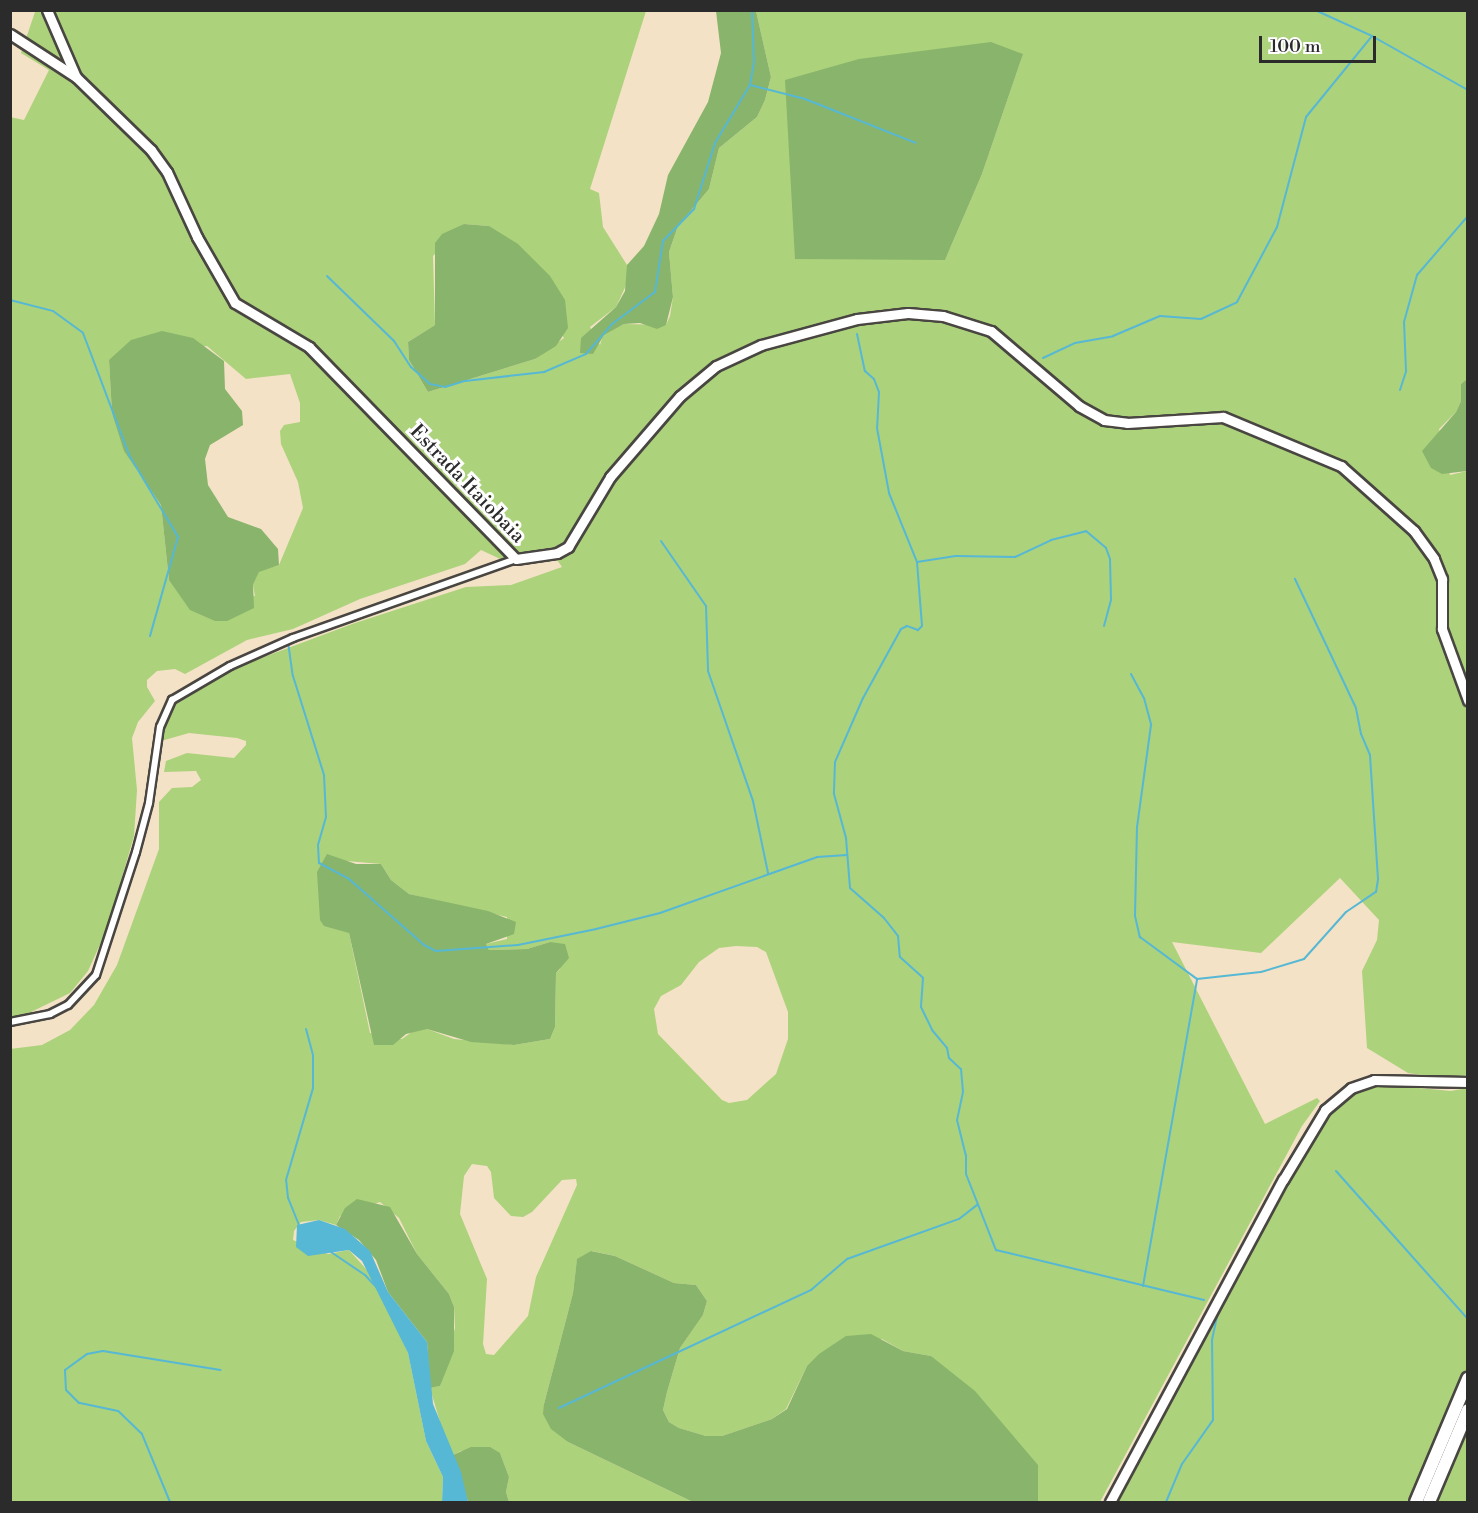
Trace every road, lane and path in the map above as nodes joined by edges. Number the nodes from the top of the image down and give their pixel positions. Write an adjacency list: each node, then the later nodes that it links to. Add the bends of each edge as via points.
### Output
1 (47, 10): 3 (street)
2 (10, 34): 3 (street, Estrada Itaiobaia)
3 (76, 77): 4 (street, Estrada Itaiobaia, via 160,161 236,303 309,347)
4 (516, 559): 5 (street, Estrada Itaiobaia, via 557,553 568,547 616,470 680,396 716,366 761,345 857,319 908,313 943,316 991,331 1079,406 1104,420 1127,423 1223,417 1341,466 1414,531 1434,559 1442,579 1442,629); 6 (street, via 293,638 230,666 172,700 160,727 149,803 136,852 96,975 68,1005 50,1014)
5 (1467, 700)
6 (10, 1022)
7 (1467, 1082): 10 (street, via 1374,1080 1351,1088 1325,1110 1283,1180)
8 (1467, 1379): 11 (highway)
9 (1467, 1410): 12 (highway)
10 (1110, 1503)
11 (1416, 1503)
12 (1429, 1503)

